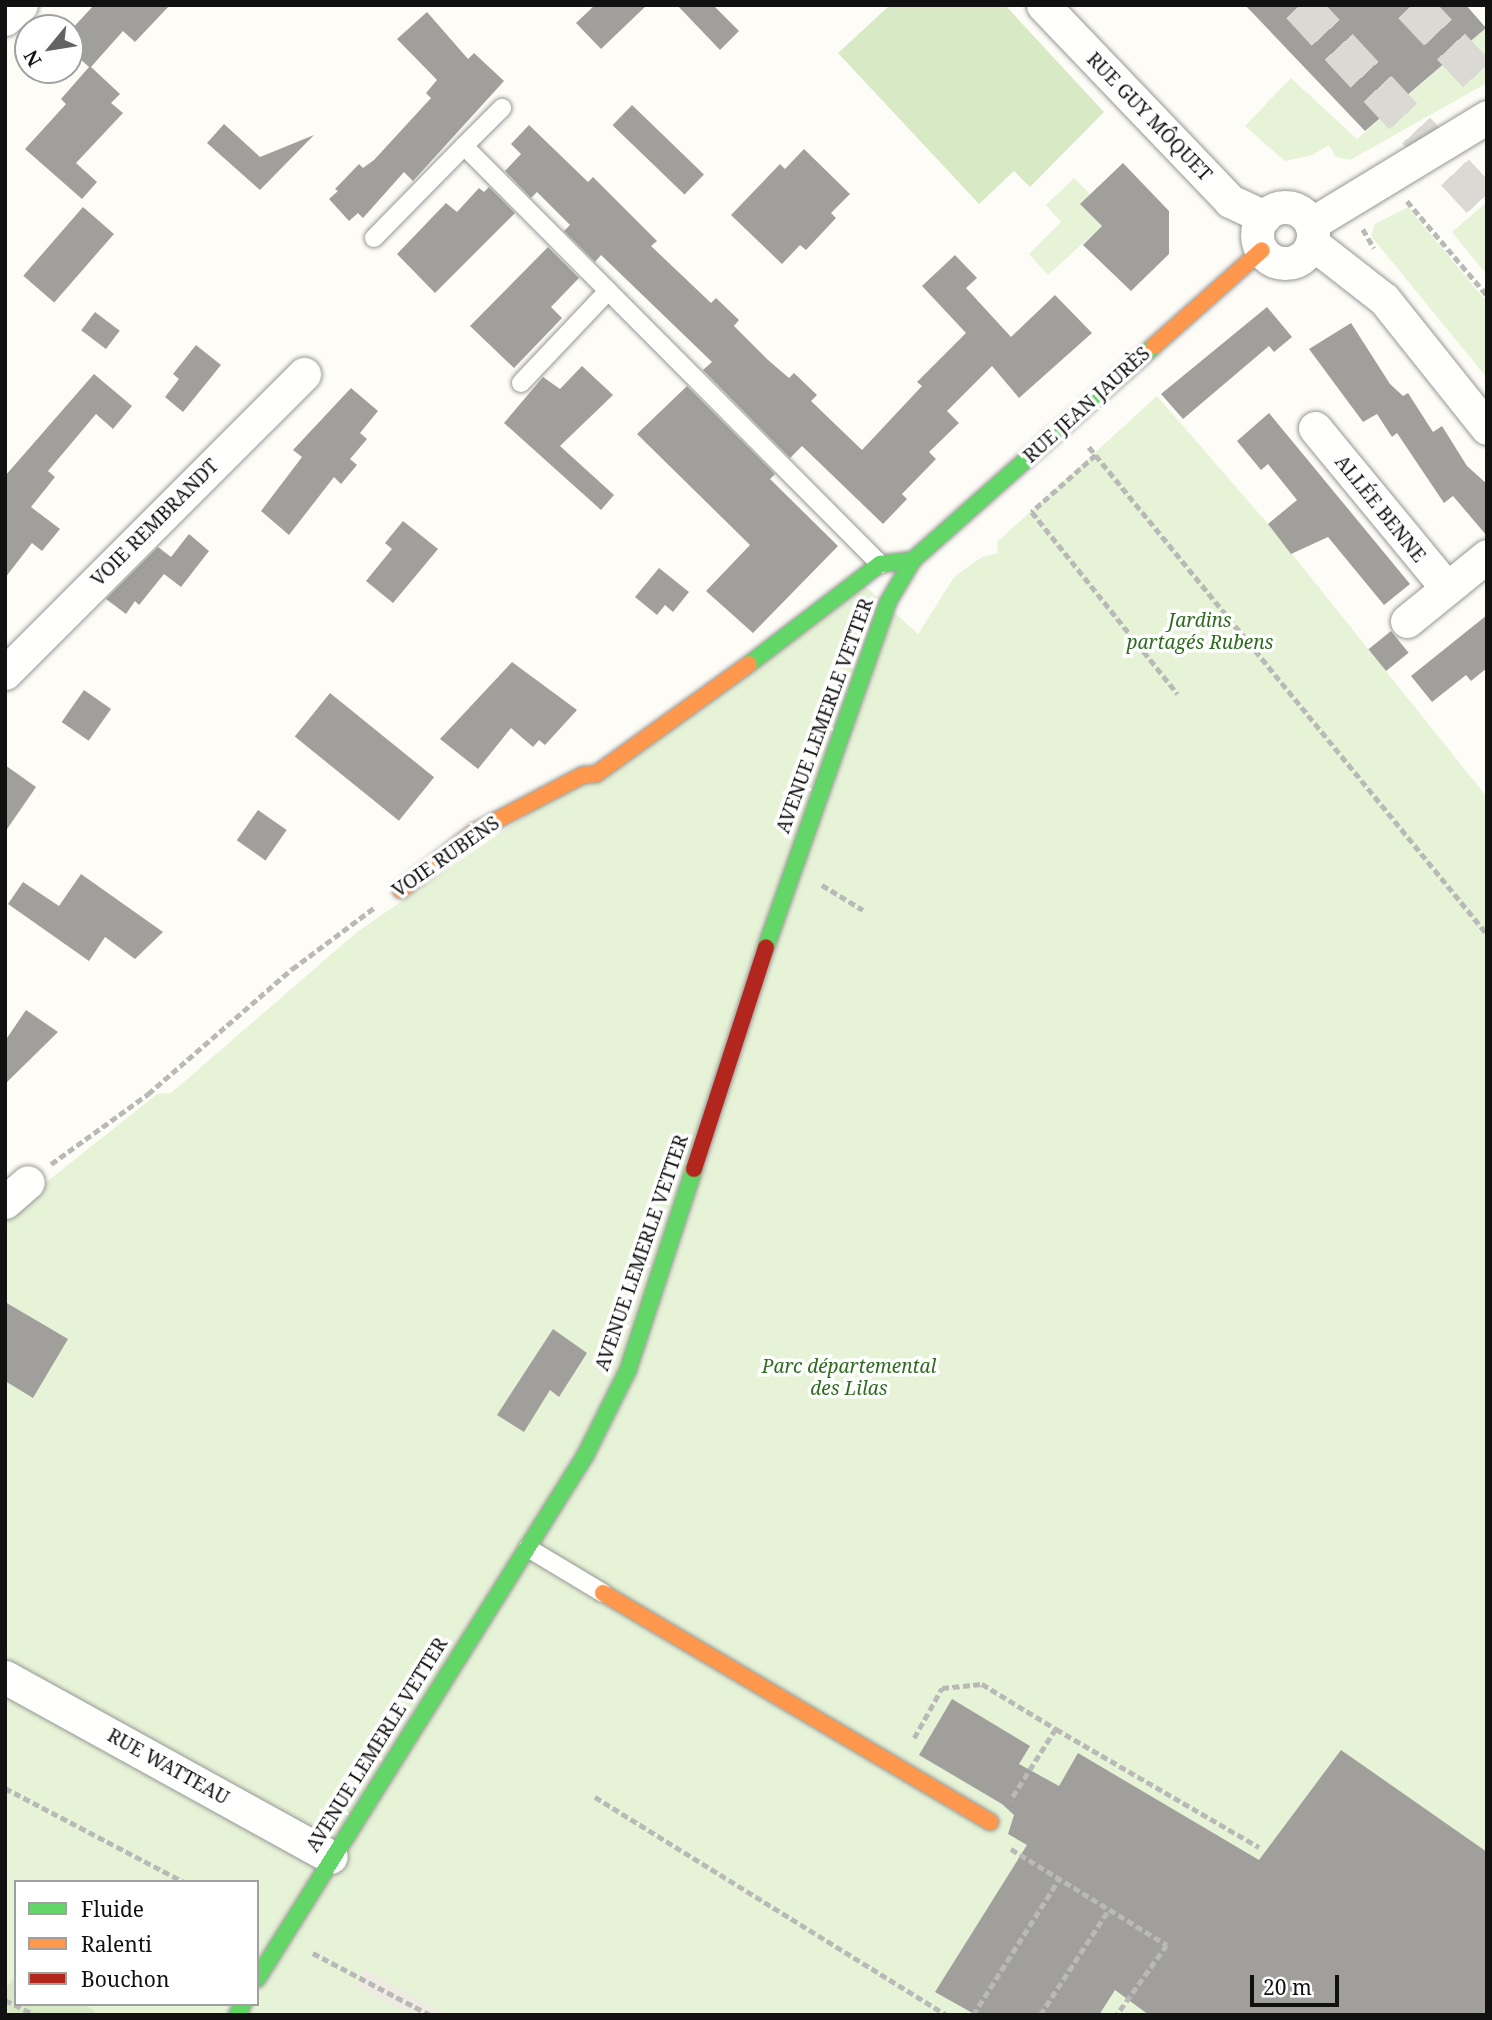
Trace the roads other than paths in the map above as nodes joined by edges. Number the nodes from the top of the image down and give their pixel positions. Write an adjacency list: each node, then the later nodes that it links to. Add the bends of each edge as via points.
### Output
1 (21, 5): 3 (street)
2 (1043, 5): 7 (street, RUE GUY MÔQUET, via 1230,201)
3 (5, 19)
4 (502, 108): 6 (lane)
5 (1487, 117): 8 (street)
6 (464, 146): 9 (lane); 11 (lane)
7 (1264, 217): 8 (street, via 1290,207 1306,216); 10 (street, via 1258,233)
8 (1312, 234): 10 (street, via 1294,261 1276,261); 15 (street, via 1384,299)
9 (374, 238)
10 (1262, 250): 17 (street, RUE JEAN JAURÈS)
11 (608, 291): 13 (lane); 18 (lane)
12 (304, 374): 21 (street, VOIE REMBRANDT)
13 (521, 383)
14 (1315, 428): 19 (street, ALLÉE BENNE)
15 (1487, 428)
16 (1487, 556): 19 (street)
17 (913, 560): 18 (street); 23 (street, AVENUE LEMERLE VETTER, via 888,602 836,738 628,1370 585,1455)
18 (880, 564): 22 (street, VOIE RUBENS, via 698,703 596,774 583,775 476,831)
19 (1447, 587): 20 (street)
20 (1407, 621)
21 (5, 673)
22 (401, 890)
23 (528, 1548): 24 (lane); 27 (street, AVENUE LEMERLE VETTER)
24 (603, 1593): 26 (street)
25 (5, 1677): 27 (street, RUE WATTEAU)
26 (990, 1822)
27 (331, 1857): 28 (street, AVENUE LEMERLE VETTER)
28 (259, 1976)

